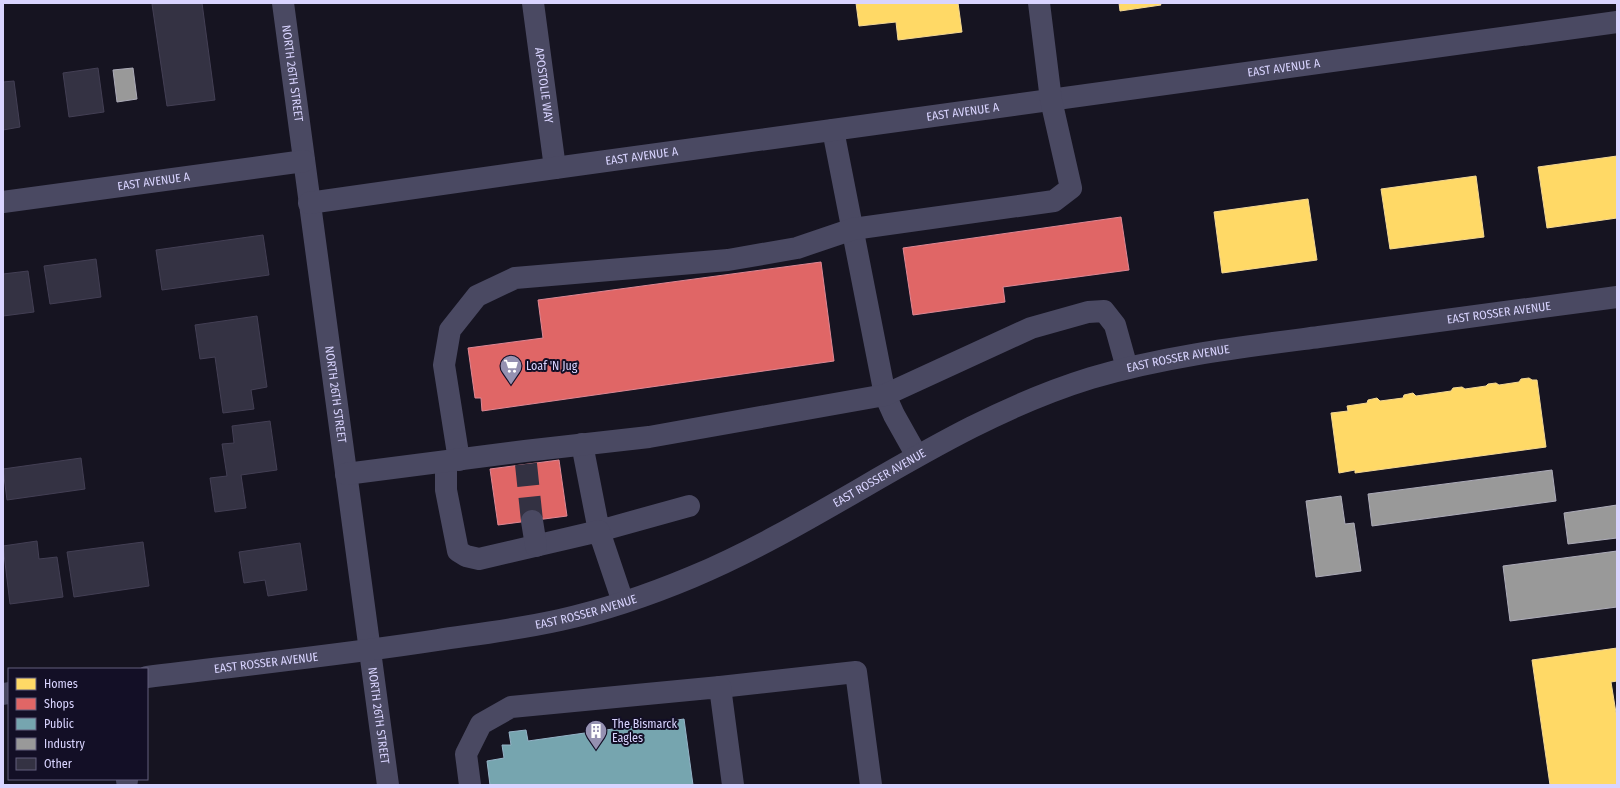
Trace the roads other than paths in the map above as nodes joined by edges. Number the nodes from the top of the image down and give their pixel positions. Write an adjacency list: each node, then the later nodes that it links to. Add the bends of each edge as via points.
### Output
1 (284, 3): 7 (street, NORTH 26TH STREET)
2 (533, 3): 8 (street, APOSTOLIE WAY)
3 (1038, 3): 5 (street)
4 (1617, 22): 5 (street, EAST AVENUE A)
5 (1051, 100): 6 (street, EAST AVENUE A); 11 (street, via 1071,188 1054,201)
6 (834, 130): 8 (street, EAST AVENUE A); 11 (street)
7 (304, 161): 9 (street, EAST AVENUE A); 10 (street, NORTH 26TH STREET)
8 (555, 168): 10 (street, EAST AVENUE A)
9 (3, 202)
10 (309, 203): 18 (street, NORTH 26TH STREET)
11 (853, 229): 14 (street); 17 (street, via 797,248 728,260 515,278 477,296 450,330 444,365)
12 (1617, 297): 13 (street, EAST ROSSER AVENUE, via 1227,349)
13 (1128, 368): 14 (street, via 1115,325 1104,311 1096,311 1031,328); 16 (street, EAST ROSSER AVENUE, via 1055,390 1016,405)
14 (884, 395): 15 (street, via 649,437); 16 (street)
15 (582, 444): 17 (street, via 526,458); 21 (street)
16 (917, 456): 23 (street, EAST ROSSER AVENUE, via 738,556 691,577)
17 (452, 461): 18 (street); 22 (street, via 446,490 458,551 480,559)
18 (346, 474): 24 (street, NORTH 26TH STREET)
19 (689, 506): 21 (street)
20 (532, 520): 22 (street)
21 (599, 531): 22 (street); 23 (street)
22 (536, 546)
23 (623, 602): 24 (street, EAST ROSSER AVENUE, via 537,624)
24 (370, 650): 25 (street, EAST ROSSER AVENUE); 27 (street, NORTH 26TH STREET)
25 (148, 677)
26 (720, 687): 28 (street, via 511,707 481,724 466,754); 29 (street); 30 (street, via 856,672)
27 (388, 785)
28 (470, 785)
29 (733, 785)
30 (871, 785)

